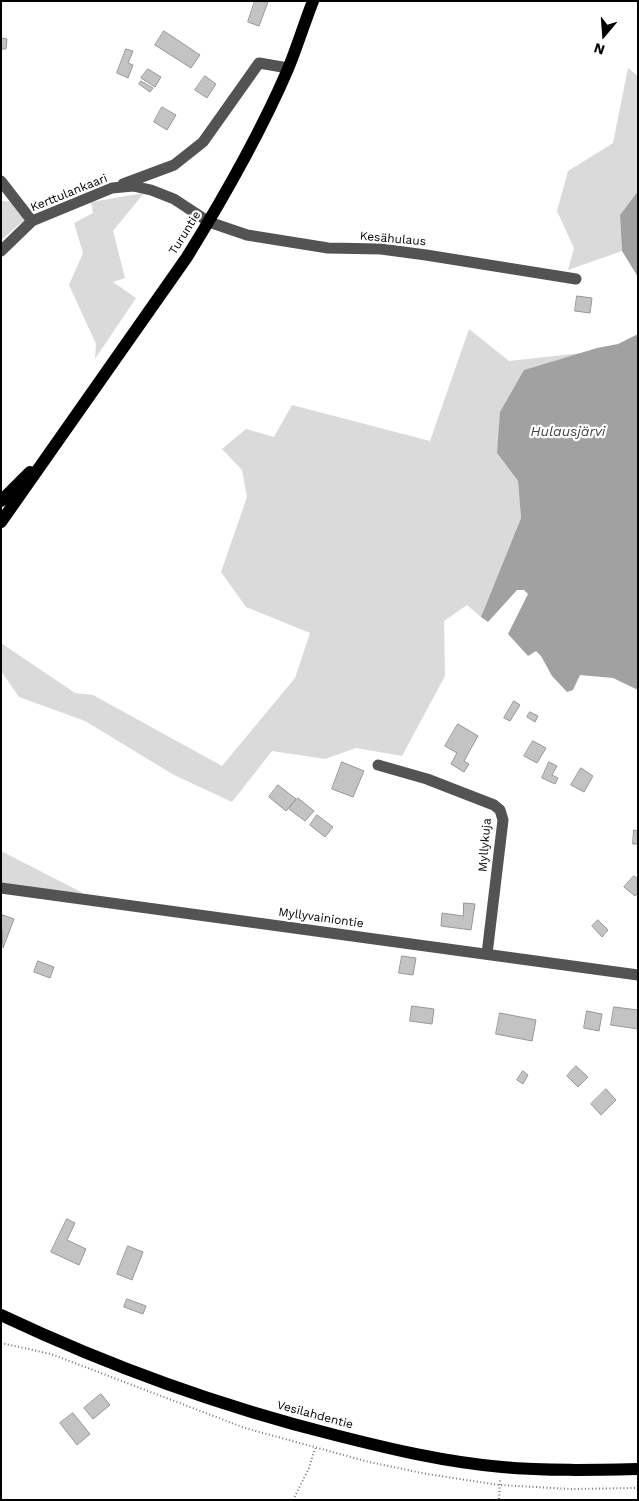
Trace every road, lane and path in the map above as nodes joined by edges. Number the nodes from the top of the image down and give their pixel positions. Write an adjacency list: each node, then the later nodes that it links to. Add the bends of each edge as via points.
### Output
1 (313, 1): 2 (main road, Turuntie)
2 (288, 68): 4 (street, via 259,62 203,142 174,165); 6 (main road, Turuntie)
3 (1, 181): 5 (street)
4 (112, 188): 5 (street, Kerttulankaari); 6 (street, Kerttulankaari, via 133,186 151,190 174,199)
5 (32, 222): 7 (street, Kerttulankaari)
6 (209, 222): 8 (street, Kesähulaus, via 288,244 381,249); 9 (main road, Turuntie)
7 (1, 251)
8 (576, 279)
9 (44, 458): 10 (main road, Turuntie); 11 (main road, Turuntie)
10 (1, 501)
11 (1, 522)
12 (378, 765): 14 (street, Myllykuja, via 427,779 500,810 503,820)
13 (1, 888): 14 (street, Myllyvainiontie)
14 (486, 954): 15 (street, Myllyvainiontie)
15 (638, 975)
16 (1, 1315): 18 (main road, Vesilahdentie, via 66,1346 159,1382 293,1424 378,1446 502,1467 587,1471)
17 (315, 1448): 21 (path)
18 (638, 1469)
19 (500, 1485): 20 (path)
20 (498, 1499)
21 (293, 1500)

